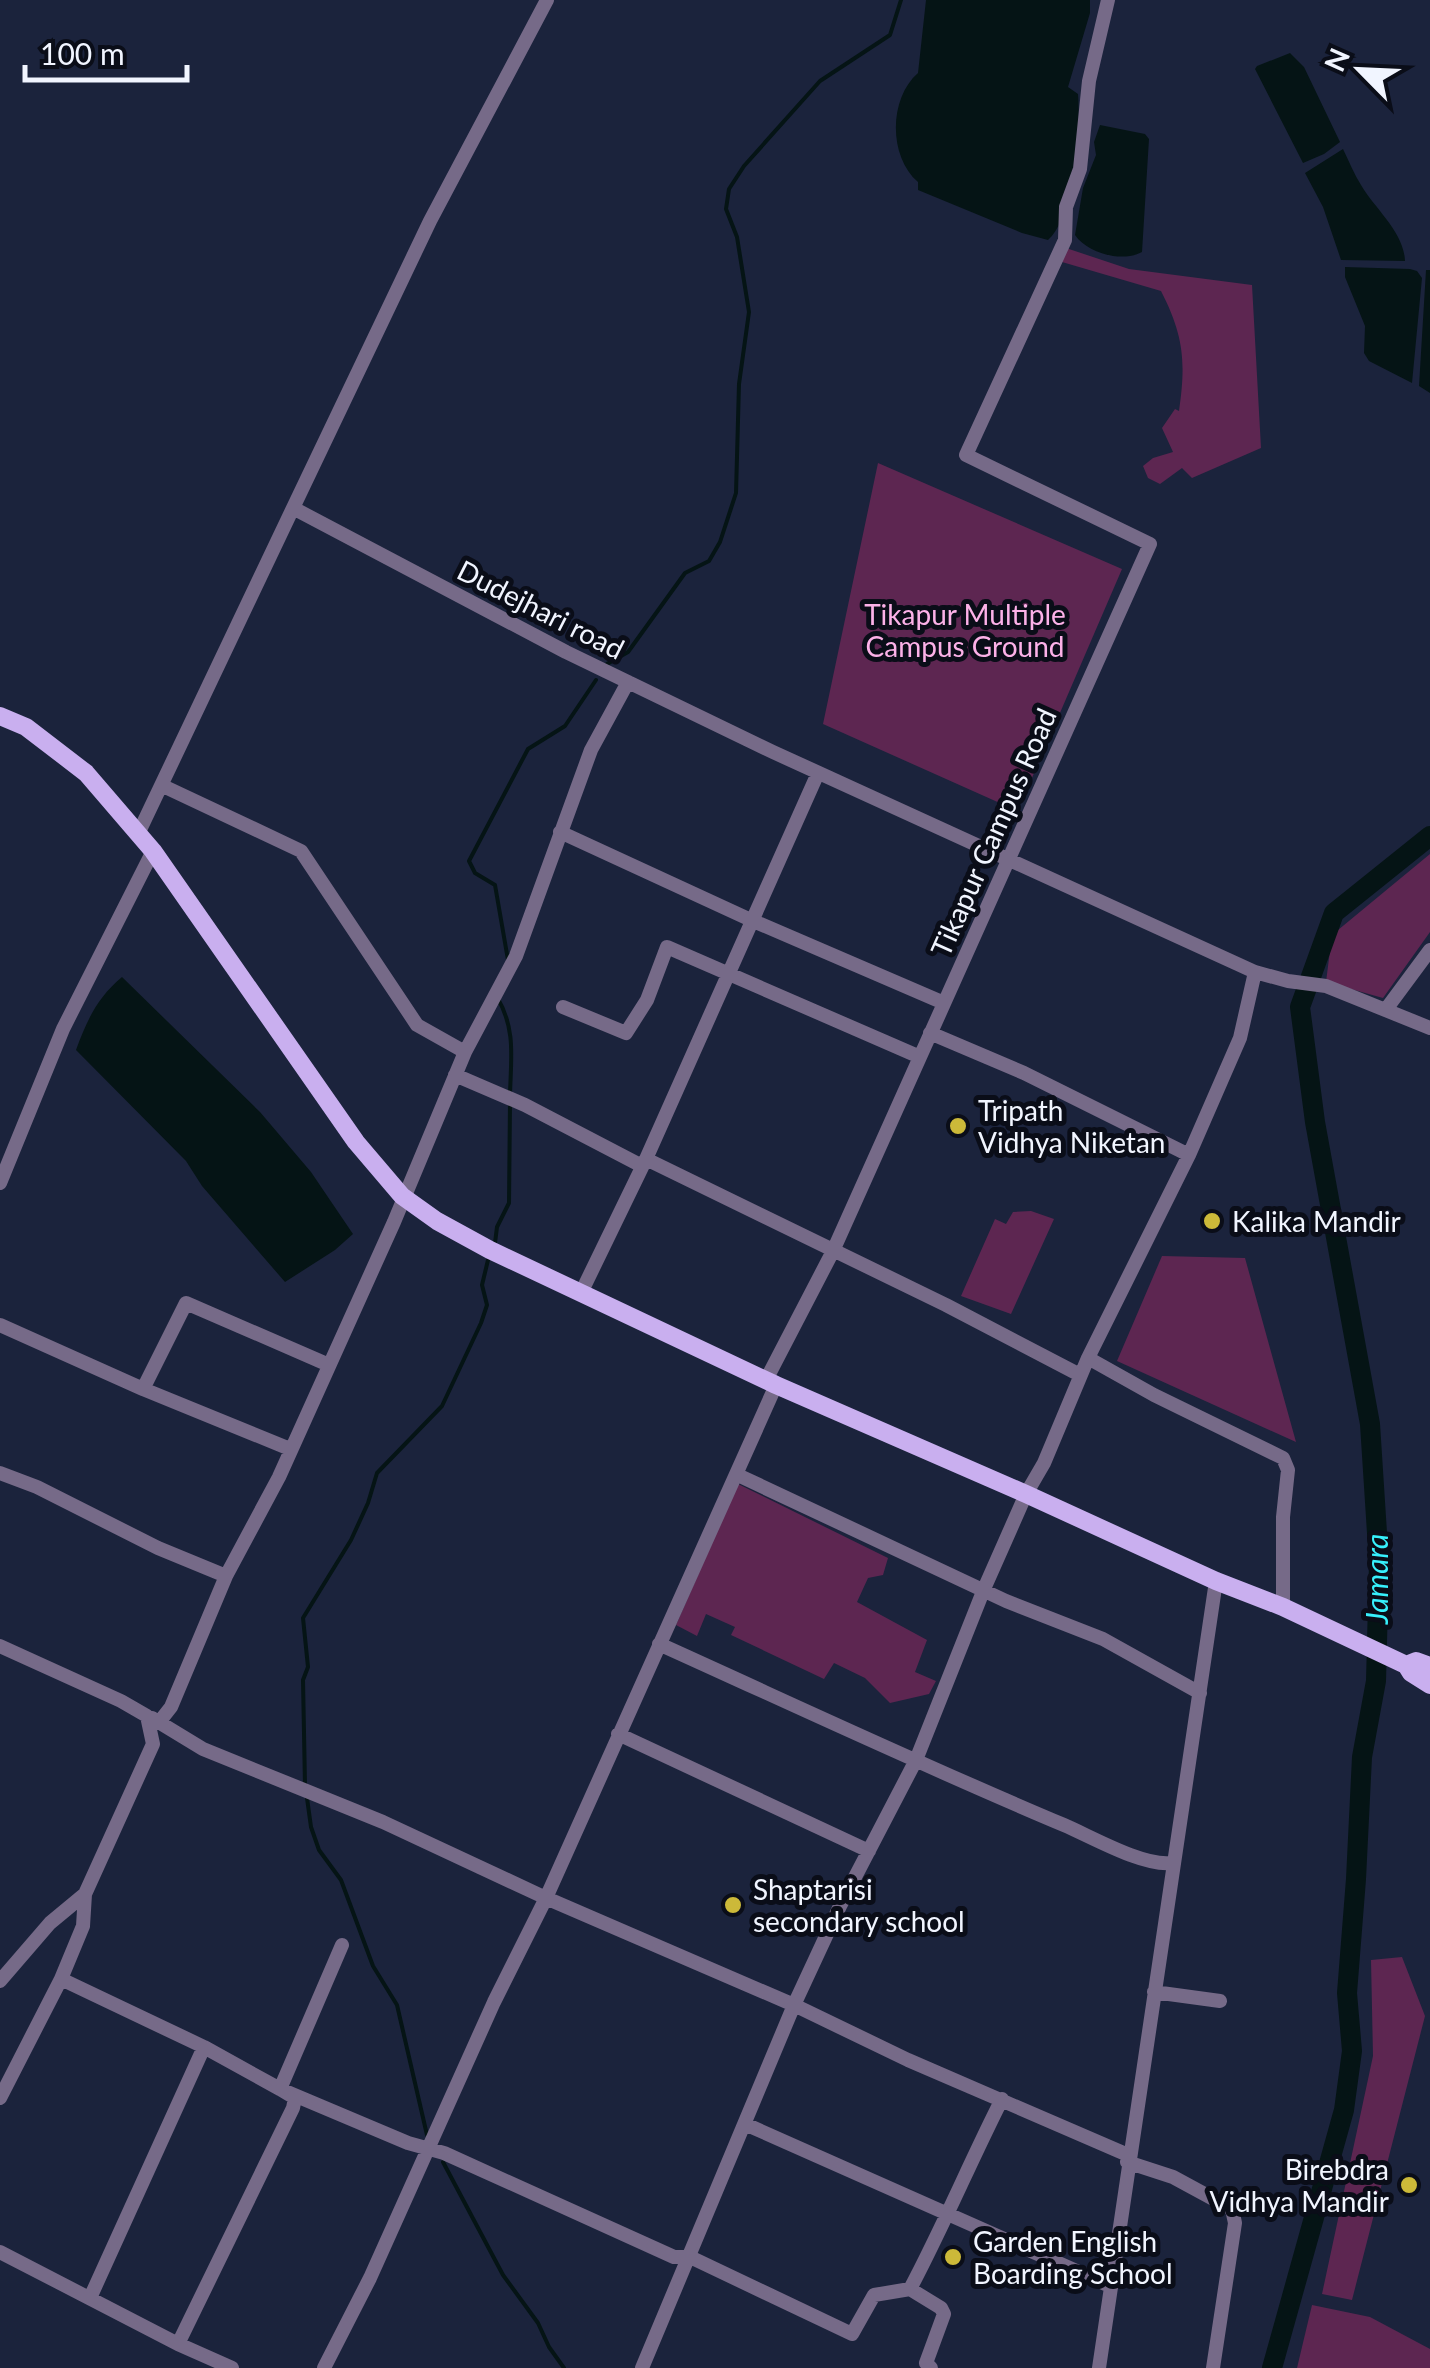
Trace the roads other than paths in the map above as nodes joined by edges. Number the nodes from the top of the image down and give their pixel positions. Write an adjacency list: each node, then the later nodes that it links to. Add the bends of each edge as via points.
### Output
1 (547, 0): 3 (street, via 430,221)
2 (1108, 0): 11 (street, Tikapur Campus Road, via 1065,240 966,455 1150,544)
3 (293, 508): 4 (street, Dudejhari road); 7 (street)
4 (628, 682): 6 (street, Dudejhari road); 8 (street, via 591,750)
5 (0, 716): 9 (main road, via 26,727 86,773)
6 (818, 774): 11 (street, Dudejhari road); 12 (street)
7 (163, 786): 9 (street); 21 (street, via 301,850 417,1025)
8 (560, 832): 12 (street); 21 (street, via 516,956)
9 (138, 834): 10 (main road)
10 (153, 851): 26 (street, via 63,1029); 27 (main road, via 313,1083)
11 (1008, 859): 14 (street, Dudejhari road); 16 (street, Tikapur Campus Road)
12 (751, 920): 15 (street); 16 (street)
13 (1430, 950): 18 (street)
14 (1255, 972): 18 (street, Dudejhari road, via 1326,986); 24 (street, via 1240,1038)
15 (728, 974): 17 (street, via 667,947 626,1033); 22 (street); 25 (street)
16 (944, 1003): 20 (street, Tikapur Campus Road)
17 (563, 1008)
18 (1387, 1008): 19 (street, Dudejhari road)
19 (1430, 1028)
20 (930, 1034): 22 (street, Tikapur Campus Road); 24 (street)
21 (465, 1052): 23 (street)
22 (920, 1057): 28 (street, Tikapur Campus Road)
23 (455, 1075): 25 (street); 27 (street)
24 (1189, 1154): 31 (street)
25 (644, 1163): 28 (street); 29 (street)
26 (0, 1183)
27 (402, 1196): 29 (main road, via 484,1247); 32 (street)
28 (833, 1252): 33 (street); 34 (street, Tikapur Campus Road)
29 (581, 1292): 34 (main road)
30 (0, 1325): 35 (street)
31 (1088, 1358): 33 (street); 43 (street, via 1284,1458)
32 (329, 1365): 35 (street, via 186,1303); 36 (street)
33 (1080, 1375): 39 (street)
34 (771, 1382): 39 (main road); 44 (street, Tikapur Campus Road)
35 (144, 1389): 36 (street)
36 (290, 1449): 40 (street)
37 (0, 1473): 40 (street)
38 (742, 1477): 42 (street)
39 (1026, 1494): 41 (main road); 42 (street)
40 (226, 1576): 50 (street, via 171,1707)
41 (1216, 1581): 43 (main road); 49 (street)
42 (984, 1589): 49 (street, via 1104,1639); 52 (street)
43 (1283, 1607): 46 (main road)
44 (658, 1644): 51 (street, Tikapur Campus Road); 52 (street)
45 (0, 1646): 50 (street)
46 (1402, 1663): 47 (main road); 48 (main road)
47 (1430, 1666)
48 (1430, 1685)
49 (1200, 1693): 54 (street)
50 (154, 1719): 55 (street, via 153,1744); 56 (street, via 203,1749)
51 (618, 1734): 53 (street); 56 (street, Tikapur Campus Road)
52 (916, 1760): 53 (street); 54 (street, via 1121,1850)
53 (869, 1851): 62 (street)
54 (1172, 1863): 60 (street)
55 (85, 1894): 58 (street, via 83,1926); 59 (street, via 50,1922)
56 (546, 1898): 62 (street); 68 (street, Tikapur Campus Road)
57 (342, 1945): 64 (street)
58 (61, 1979): 63 (street); 65 (street)
59 (0, 1981)
60 (1154, 1992): 61 (street); 69 (street)
61 (1220, 2002)
62 (794, 2005): 66 (street); 67 (street)
63 (204, 2048): 64 (street); 75 (street)
64 (280, 2088): 68 (street); 76 (street, via 295,2098 292,2108)
65 (0, 2098)
66 (1002, 2099): 69 (street); 70 (street)
67 (745, 2124): 70 (street); 72 (street)
68 (430, 2149): 72 (street, via 674,2258); 78 (street, Tikapur Campus Road)
69 (1128, 2159): 73 (street); 82 (street, via 1232,2209)
70 (948, 2215): 73 (street); 74 (street)
71 (0, 2252): 75 (street)
72 (690, 2257): 74 (street, via 852,2334 874,2295); 79 (street)
73 (1110, 2286): 81 (street)
74 (910, 2289): 80 (street, via 944,2314 926,2363)
75 (90, 2298): 76 (street)
76 (178, 2344): 77 (street)
77 (232, 2368)
78 (324, 2368)
79 (642, 2368)
80 (931, 2368)
81 (1098, 2368)
82 (1213, 2368)

